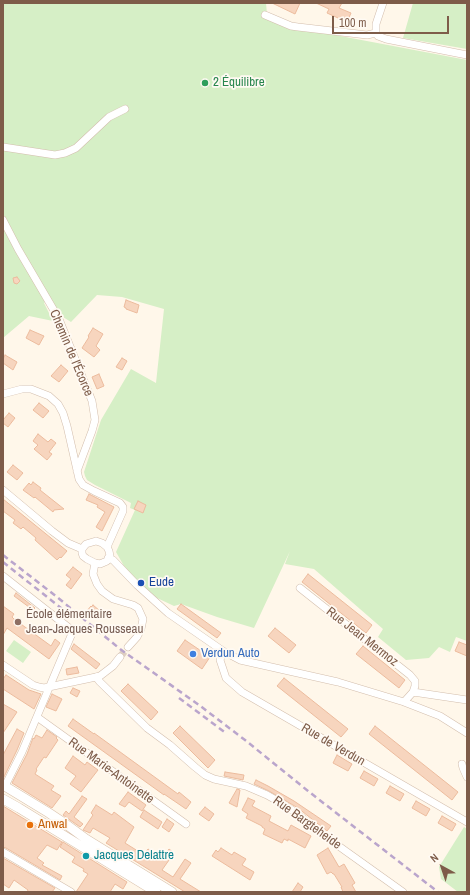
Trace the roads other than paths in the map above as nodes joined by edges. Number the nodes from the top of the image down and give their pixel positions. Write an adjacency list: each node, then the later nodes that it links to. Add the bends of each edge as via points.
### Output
1 (382, 3): 3 (street)
2 (265, 15): 3 (street, via 291,26 367,35)
3 (376, 33): 4 (street, via 386,39)
4 (467, 55)
5 (125, 109): 6 (street, via 109,117 76,148 65,153 55,155)
6 (3, 147)
7 (3, 220): 9 (street, Chemin de l'Écorce, via 59,318 92,401 95,420)
8 (3, 394): 9 (street, via 31,389 49,396 58,404 63,413)
9 (77, 471): 11 (street, via 83,485 120,503 122,507 123,511)
10 (3, 490): 12 (street, via 68,543)
11 (107, 547): 12 (street, via 96,541 86,544); 13 (street, via 110,556)
12 (82, 549): 14 (street, via 83,556)
13 (108, 558): 14 (street, via 103,563); 18 (street, via 155,602)
14 (94, 563): 17 (street, via 93,574 102,591 138,608 143,619 137,637)
15 (3, 576): 22 (street, via 73,631)
16 (300, 588): 23 (street, Rue Jean Mermoz, via 410,675 415,686)
17 (128, 647)
18 (223, 651): 25 (street, via 240,660 338,682); 32 (street, Rue de Verdun, via 220,660 226,678 242,692)
19 (120, 658): 21 (street, via 104,674)
20 (3, 665): 22 (street, via 39,688)
21 (96, 677): 22 (street); 38 (street, Rue Bargteheide, via 147,728 206,775 246,786 281,803)
22 (49, 687): 26 (street)
23 (413, 692): 24 (street); 25 (street)
24 (467, 700)
25 (404, 702): 27 (street, via 440,716)
26 (37, 718): 30 (street, via 7,782); 33 (street, Rue Marie-Antoinette)
27 (467, 733)
28 (462, 764): 29 (street)
29 (467, 777)
30 (3, 785): 37 (main road)
31 (3, 799): 36 (main road)
32 (467, 822)
33 (186, 824)
34 (3, 852): 35 (street)
35 (70, 892)
36 (156, 892)
37 (172, 892)
38 (403, 892)

